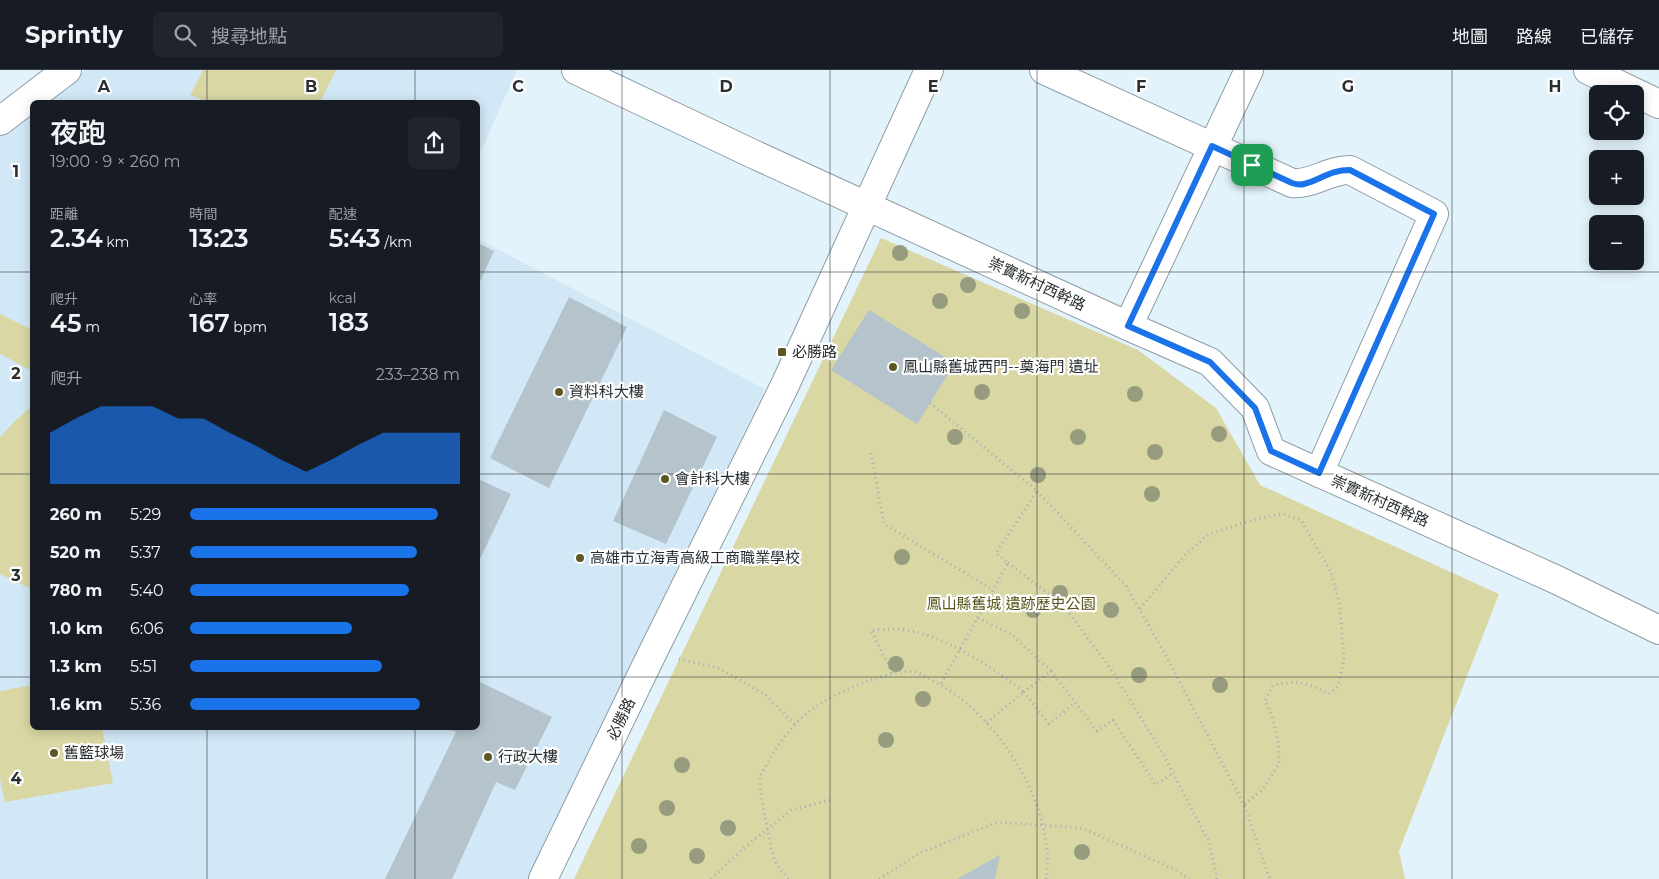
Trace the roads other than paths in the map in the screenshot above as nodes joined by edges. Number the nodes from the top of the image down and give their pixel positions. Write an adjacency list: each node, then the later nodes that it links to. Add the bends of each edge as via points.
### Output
1 (67, 70): 8 (street)
2 (576, 70): 10 (street, 崇實新村西幹路)
3 (929, 70): 10 (street, 必勝路)
4 (1044, 70): 9 (street)
5 (1248, 70): 9 (street)
6 (1588, 70): 7 (street)
7 (1659, 104)
8 (0, 121)
9 (1212, 146): 11 (street); 12 (street, via 1292,183 1303,184 1324,175 1350,170 1434,214)
10 (867, 206): 11 (street, 崇實新村西幹路); 14 (street, 必勝路, via 785,385)
11 (1128, 326): 12 (street, 崇實新村西幹路, via 1210,362 1255,408 1271,451)
12 (1319, 473): 13 (street, 崇實新村西幹路, via 1557,580)
13 (1659, 630)
14 (543, 879)

